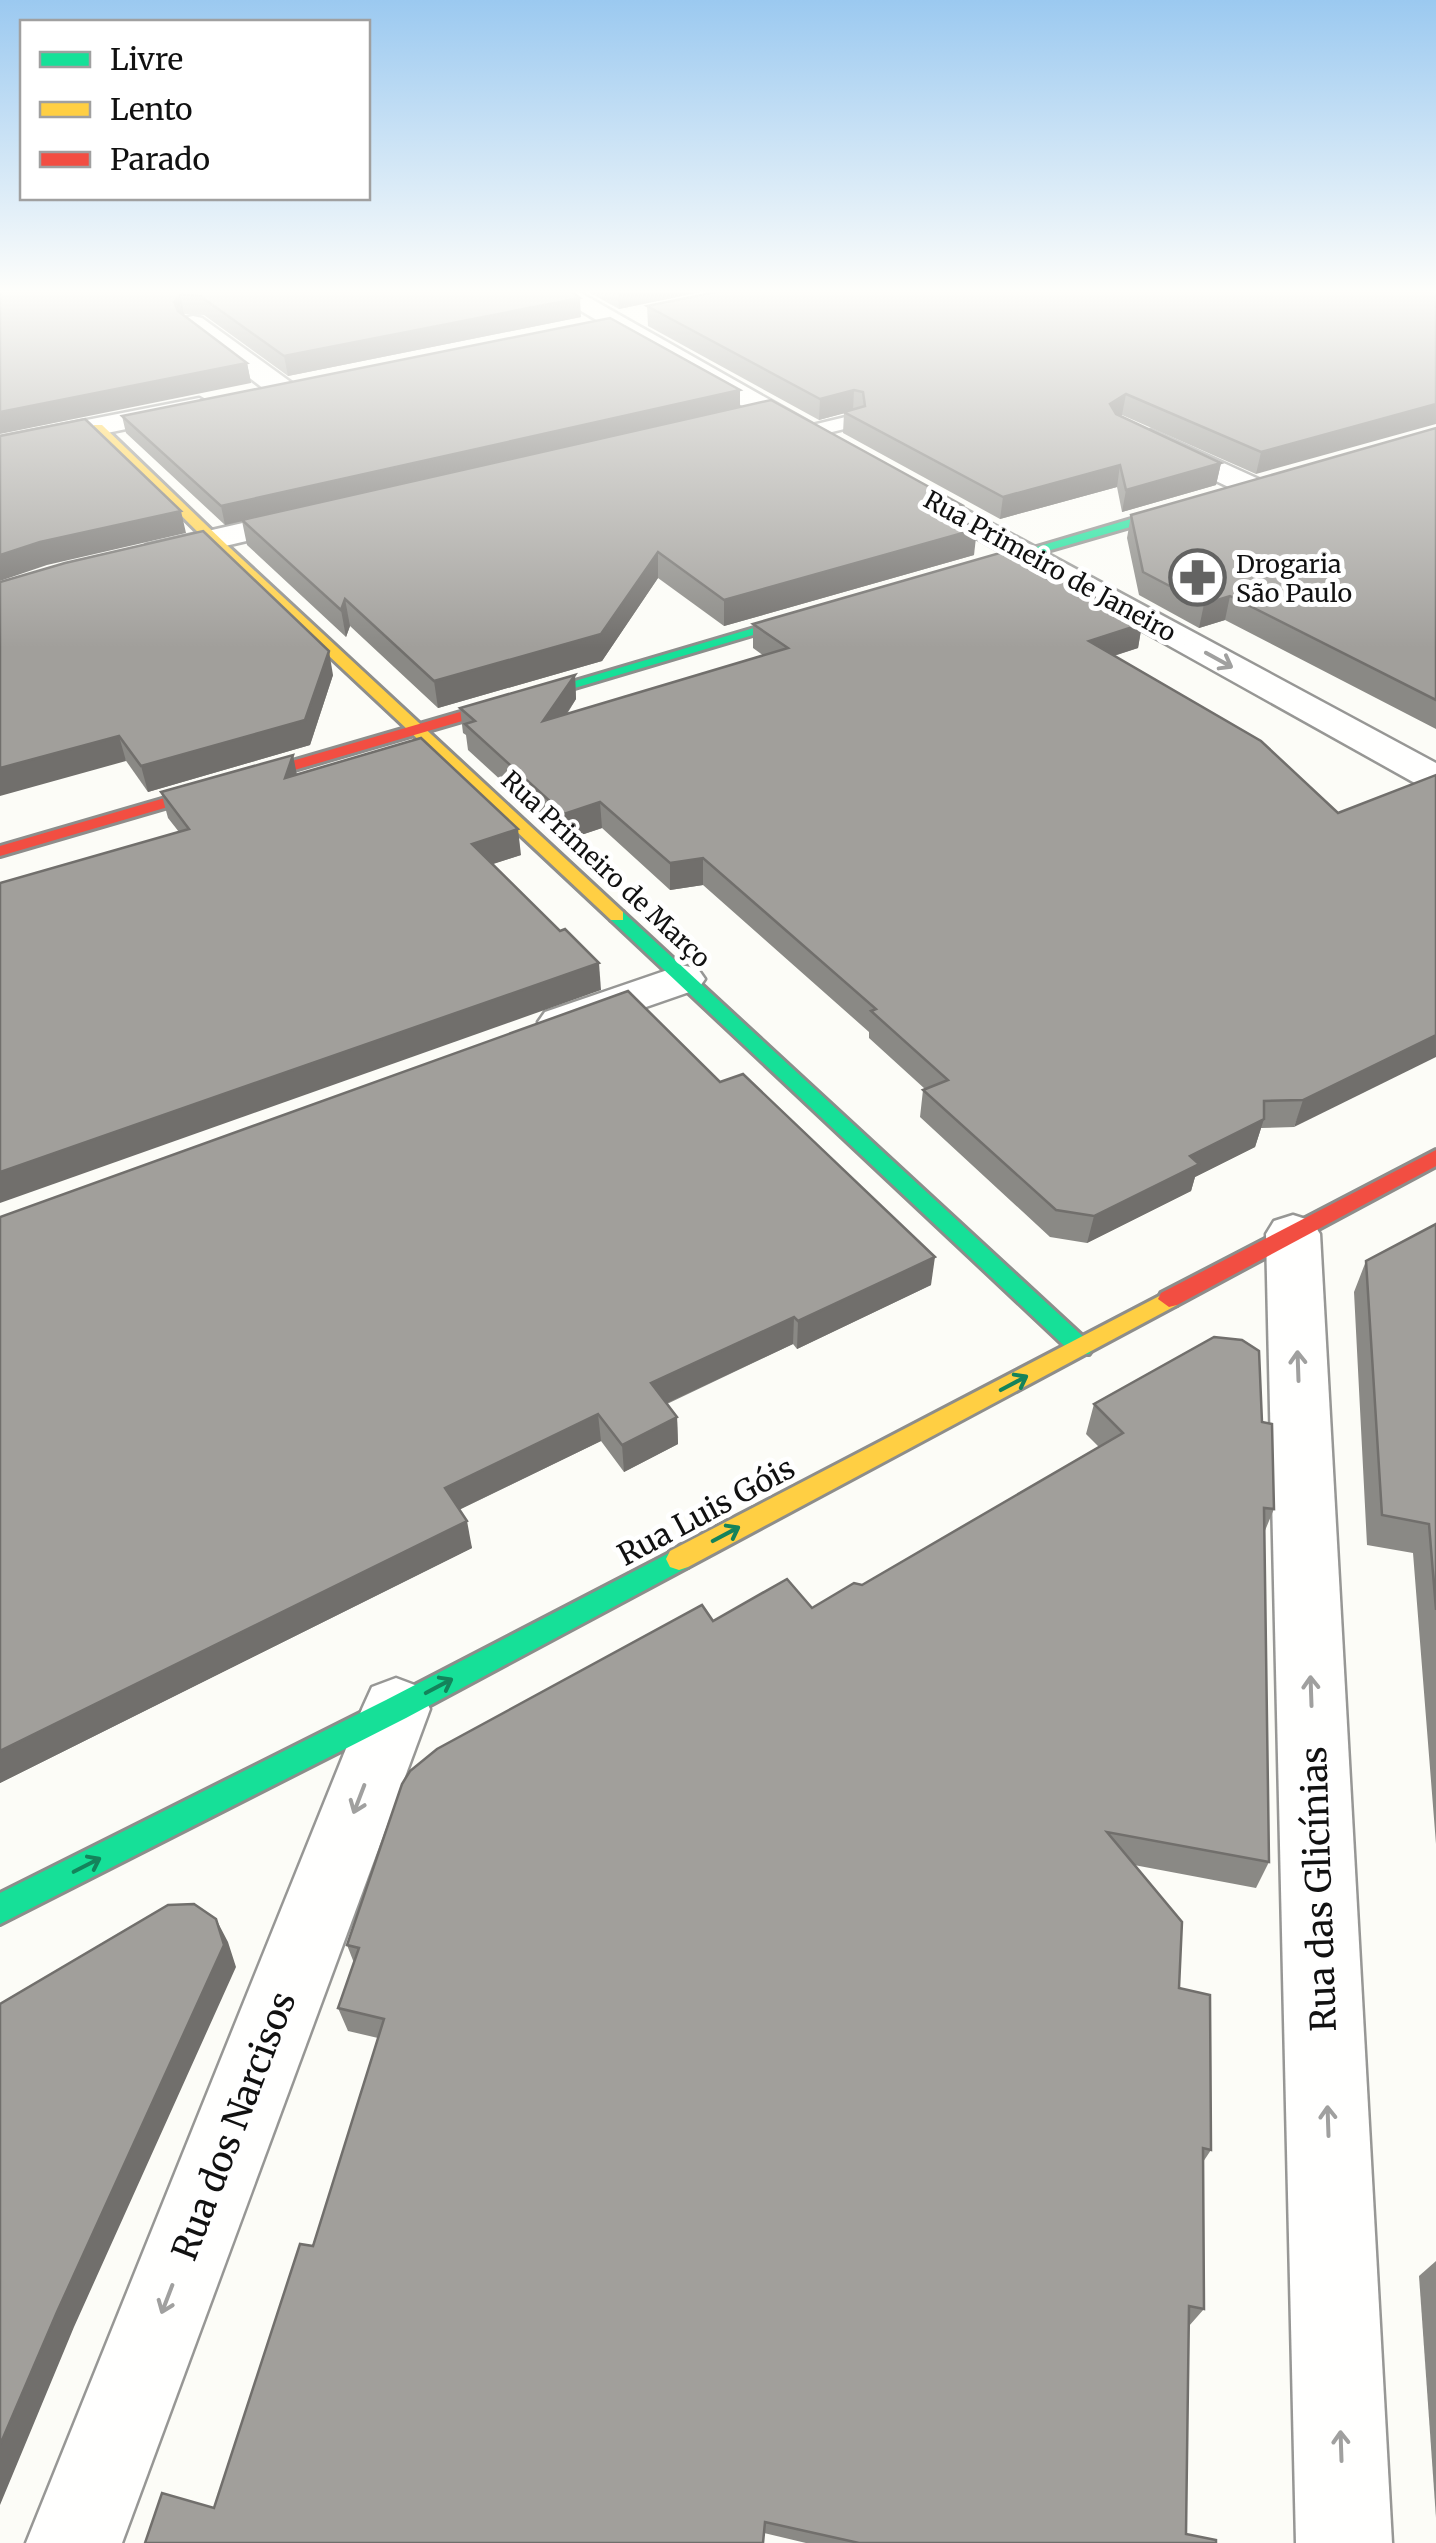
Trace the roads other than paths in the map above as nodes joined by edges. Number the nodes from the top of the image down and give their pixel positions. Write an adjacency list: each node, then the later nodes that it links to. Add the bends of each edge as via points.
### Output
1 (176, 411): 5 (street)
2 (770, 412): 4 (street); 7 (street)
3 (854, 421): 7 (lane)
4 (719, 423)
5 (98, 426): 8 (street); 13 (street, Rua Primeiro de Março)
6 (1124, 426): 11 (street)
7 (807, 432): 9 (street)
8 (0, 446)
9 (840, 451)
10 (874, 469): 14 (street, Rua Primeiro de Janeiro)
11 (1261, 485): 14 (street)
12 (337, 510): 13 (street)
13 (212, 539): 15 (street); 18 (street, Rua Primeiro de Março)
14 (1024, 553): 16 (street); 19 (street, Rua Primeiro de Janeiro, one-way to 19)
15 (136, 557)
16 (930, 581)
17 (853, 603): 18 (street)
18 (419, 730): 20 (street); 21 (street, Rua Primeiro de Março)
19 (1435, 777)
20 (0, 850)
21 (682, 979): 22 (street); 25 (street, Rua Primeiro de Março)
22 (516, 1039)
23 (1436, 1157): 24 (street, Rua Luis Góis)
24 (1293, 1234): 25 (street, Rua Luis Góis); 29 (street, Rua das Glicínias, one-way to 24)
25 (1081, 1348): 26 (street, Rua Luis Góis, one-way to 25)
26 (396, 1709): 27 (street, Rua Luis Góis, one-way to 26); 28 (street, Rua dos Narcisos, one-way to 28)
27 (0, 1909)
28 (74, 2543)
29 (1344, 2543)

